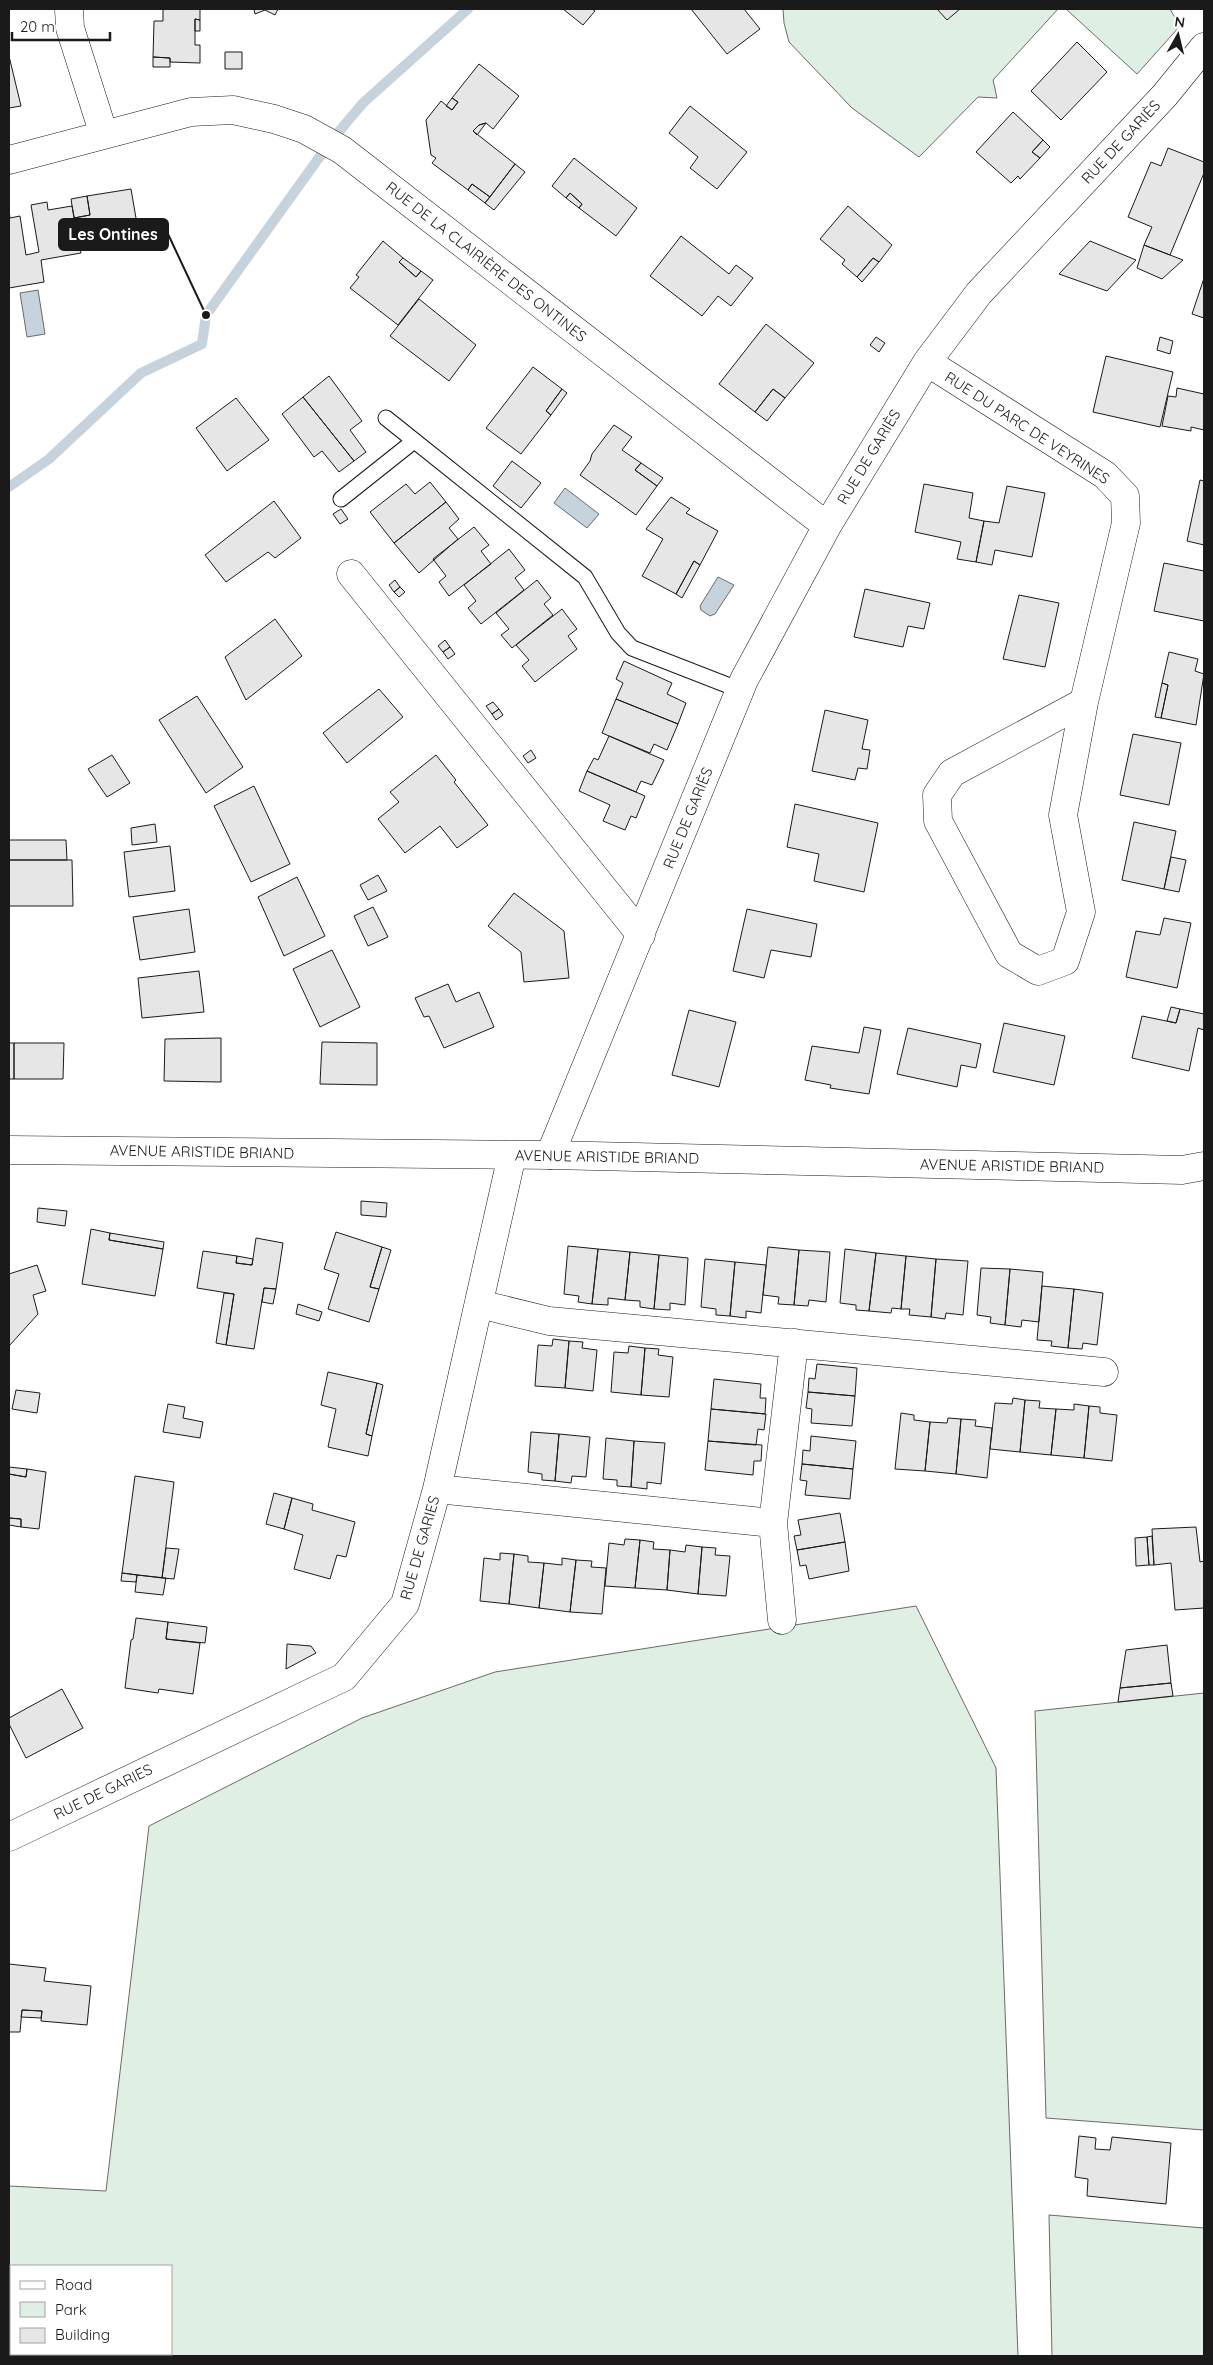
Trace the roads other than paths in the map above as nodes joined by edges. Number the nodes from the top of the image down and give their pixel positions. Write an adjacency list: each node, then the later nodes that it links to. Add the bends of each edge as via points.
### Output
1 (69, 9): 3 (street, via 70,28)
2 (1204, 48): 5 (street, RUE DE GARIÈS, via 1165,95 978,293)
3 (104, 135): 4 (street, RUE DE LA CLAIRIÈRE DES ONTINES); 9 (street, RUE DE LA CLAIRIÈRE DES ONTINES, via 191,112 233,110 304,129 342,150)
4 (9, 160)
5 (927, 362): 9 (street, RUE DE GARIÈS); 12 (street, RUE DU PARC DE VEYRINES, via 1106,475 1125,496 1126,523)
6 (386, 418): 7 (lane)
7 (414, 440): 8 (lane); 11 (lane, via 585,577 618,633 632,648)
8 (341, 499)
9 (827, 526): 11 (street, RUE DE GARIÈS)
10 (351, 574): 13 (street)
11 (740, 690): 13 (street, RUE DE GARIÈS)
12 (1084, 702): 12 (street, RUE DU PARC DE VEYRINES, via 1063,815 1081,912 1065,961 1038,971 1009,954 938,821 936,795 952,773)
13 (641, 935): 15 (street, RUE DE GARIÈS)
14 (9, 1150): 16 (street, AVENUE ARISTIDE BRIAND)
15 (550, 1155): 16 (street, AVENUE ARISTIDE BRIAND); 17 (street, AVENUE ARISTIDE BRIAND, via 1182,1170)
16 (512, 1156): 18 (street, RUE DE GARIES)
17 (1204, 1166)
18 (479, 1304): 19 (street, via 549,1321); 21 (street, RUE DE GARIES)
19 (794, 1343): 20 (street); 22 (street)
20 (1104, 1372)
21 (437, 1489): 22 (street); 24 (street, RUE DE GARIES, via 405,1604 344,1677)
22 (773, 1523): 23 (street)
23 (782, 1620)
24 (9, 1837)

